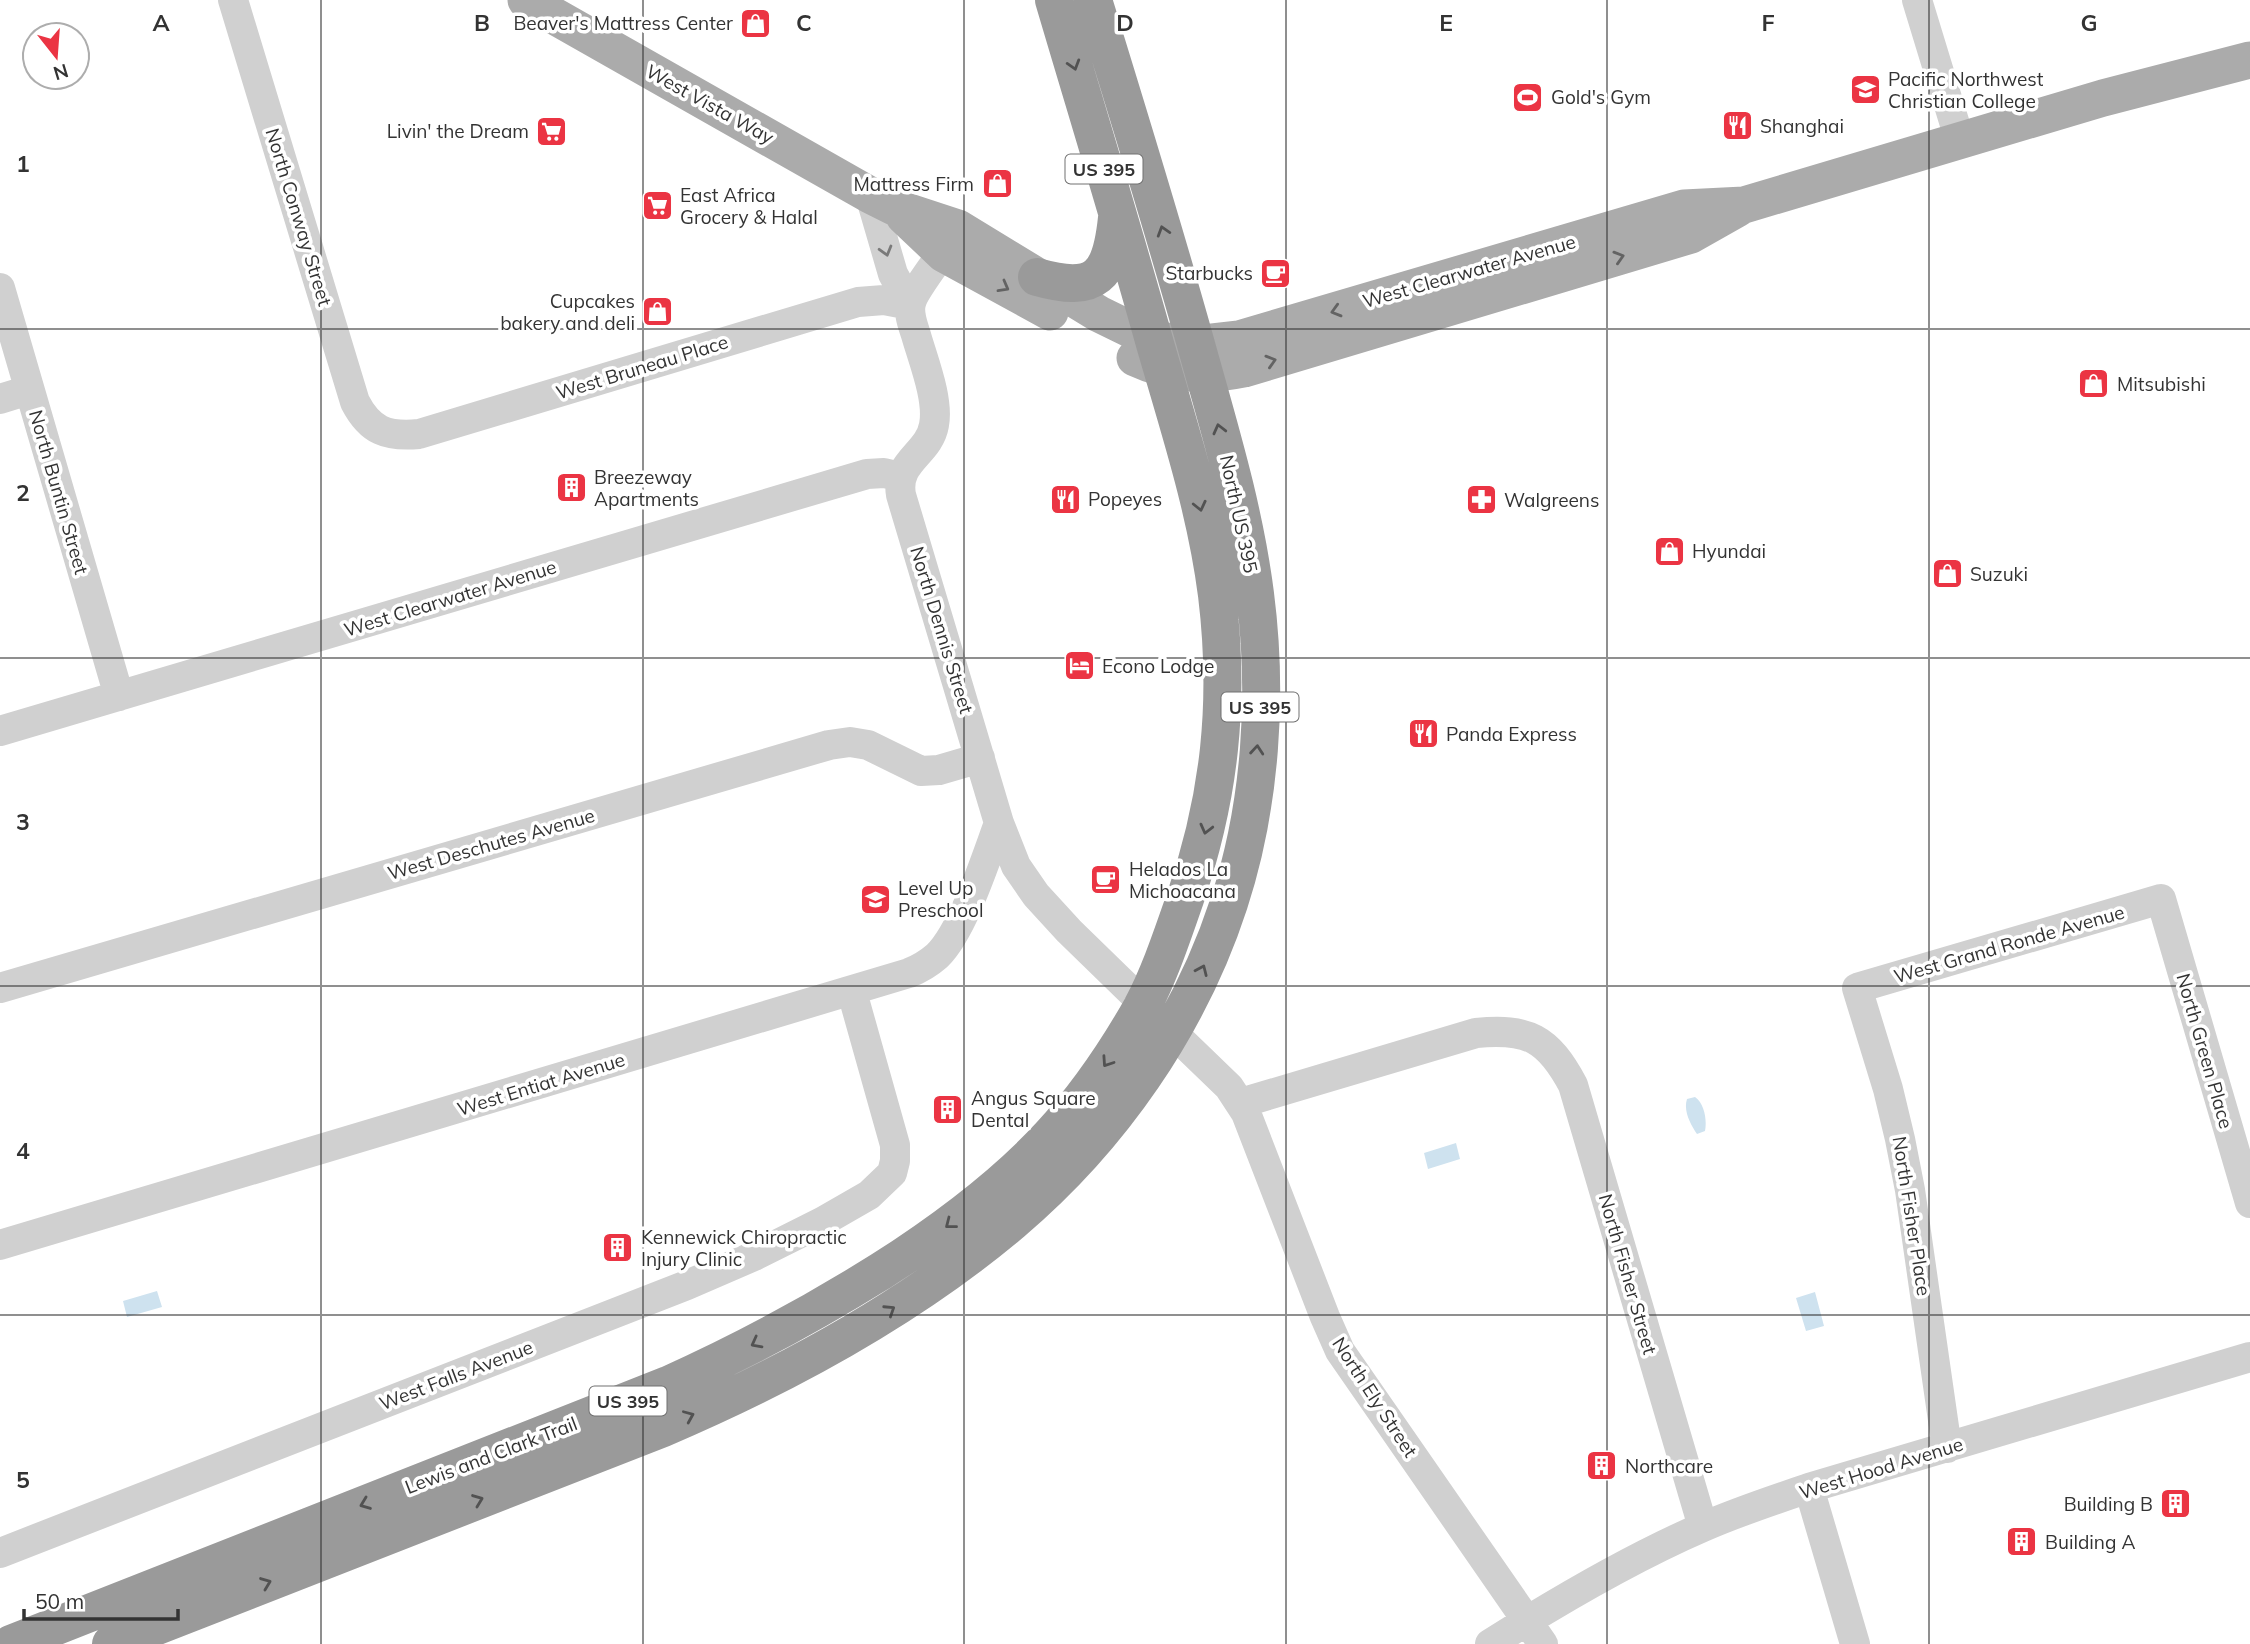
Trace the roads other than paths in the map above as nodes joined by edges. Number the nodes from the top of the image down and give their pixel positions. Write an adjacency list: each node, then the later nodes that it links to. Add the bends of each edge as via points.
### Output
1 (233, 0): 21 (street, North Conway Street, via 355,402)
2 (526, 0): 8 (main road, West Vista Way)
3 (1054, 0): 10 (highway, North US 395 / US 395, one-way to 10)
4 (1093, 0): 18 (highway, North US 395 / US 395, one-way to 4)
5 (1917, 0): 7 (street)
6 (2250, 60): 7 (main road, West Clearwater Avenue)
7 (1960, 141): 9 (main road, West Clearwater Avenue)
8 (882, 201): 12 (main road, West Vista Way); 16 (street, one-way to 16, via 893,274)
9 (1744, 205): 11 (main road, West Clearwater Avenue, via 1684,208); 15 (main road, West Clearwater Avenue, one-way to 9, via 1691,235)
10 (1117, 213): 13 (highway, via 1110,260 1098,276 1070,284); 17 (highway, North US 395 / US 395)
11 (1604, 232): 15 (main road, via 1544,264 1486,283); 18 (main road, West Clearwater Avenue, one-way to 18, via 1239,339)
12 (951, 241): 13 (main road, West Vista Way); 16 (street); 17 (main road, West Vista Way, one-way to 17, via 1129,356)
13 (1037, 277): 17 (main road, West Vista Way, via 1122,326)
14 (0, 288): 19 (street, North Buntin Street)
15 (1483, 297): 18 (main road, West Clearwater Avenue, one-way to 15, via 1244,369)
16 (910, 305): 21 (street, West Bruneau Place, via 858,302 419,434 401,436); 22 (street, via 936,413 930,437)
17 (1158, 354): 18 (main road); 31 (highway, North US 395 / US 395, one-way to 31, via 1209,550 1220,632 1222,715 1217,776 1203,844)
18 (1200, 359): 32 (highway, North US 395 / US 395, one-way to 18, via 1229,902 1247,829 1260,712 1259,641 1250,560)
19 (29, 390): 20 (street); 23 (street, North Buntin Street)
20 (0, 399)
21 (374, 427)
22 (901, 477): 23 (street, West Clearwater Avenue, via 867,474); 25 (street, North Dennis Street, via 901,495)
23 (119, 696): 24 (street, West Clearwater Avenue)
24 (0, 731)
25 (980, 758): 26 (street, North Dennis Street); 28 (street, West Deschutes Avenue, via 921,771 868,745 830,745)
26 (999, 823): 30 (street, West Entiat Avenue, via 967,903 937,956 909,974); 31 (street, North Dennis Street, via 1016,866 1037,895)
27 (2161, 899): 29 (street, West Grand Ronde Avenue); 34 (street, North Green Place)
28 (0, 988)
29 (1857, 988): 37 (street, North Fisher Place, via 1888,1089 1910,1189)
30 (852, 992): 35 (street, West Entiat Avenue); 40 (street, West Falls Avenue, via 895,1154 892,1173 856,1203 720,1271)
31 (1144, 1004): 42 (highway, Lewis and Clark Trail / US 395, one-way to 42, via 1086,1092 1004,1181 937,1234 794,1323 645,1394)
32 (1171, 1031): 33 (street, North Ely Street); 43 (highway, Lewis and Clark Trail / US 395, one-way to 32, via 663,1428 828,1348 939,1277 1043,1194 1122,1107)
33 (1241, 1103): 39 (street, North Fisher Street, via 1476,1033 1514,1031 1541,1042 1563,1065 1573,1085); 41 (street, North Ely Street, via 1340,1351)
34 (2250, 1203)
35 (0, 1245)
36 (2250, 1357): 37 (street, West Hood Avenue)
37 (1947, 1448): 38 (street, West Hood Avenue)
38 (1809, 1488): 39 (street, West Hood Avenue); 45 (street)
39 (1703, 1527): 41 (street, West Hood Avenue, via 1644,1555)
40 (0, 1553)
41 (1536, 1632): 44 (street, West Hood Avenue)
42 (10, 1644)
43 (111, 1644)
44 (1490, 1644)
45 (1854, 1644)

